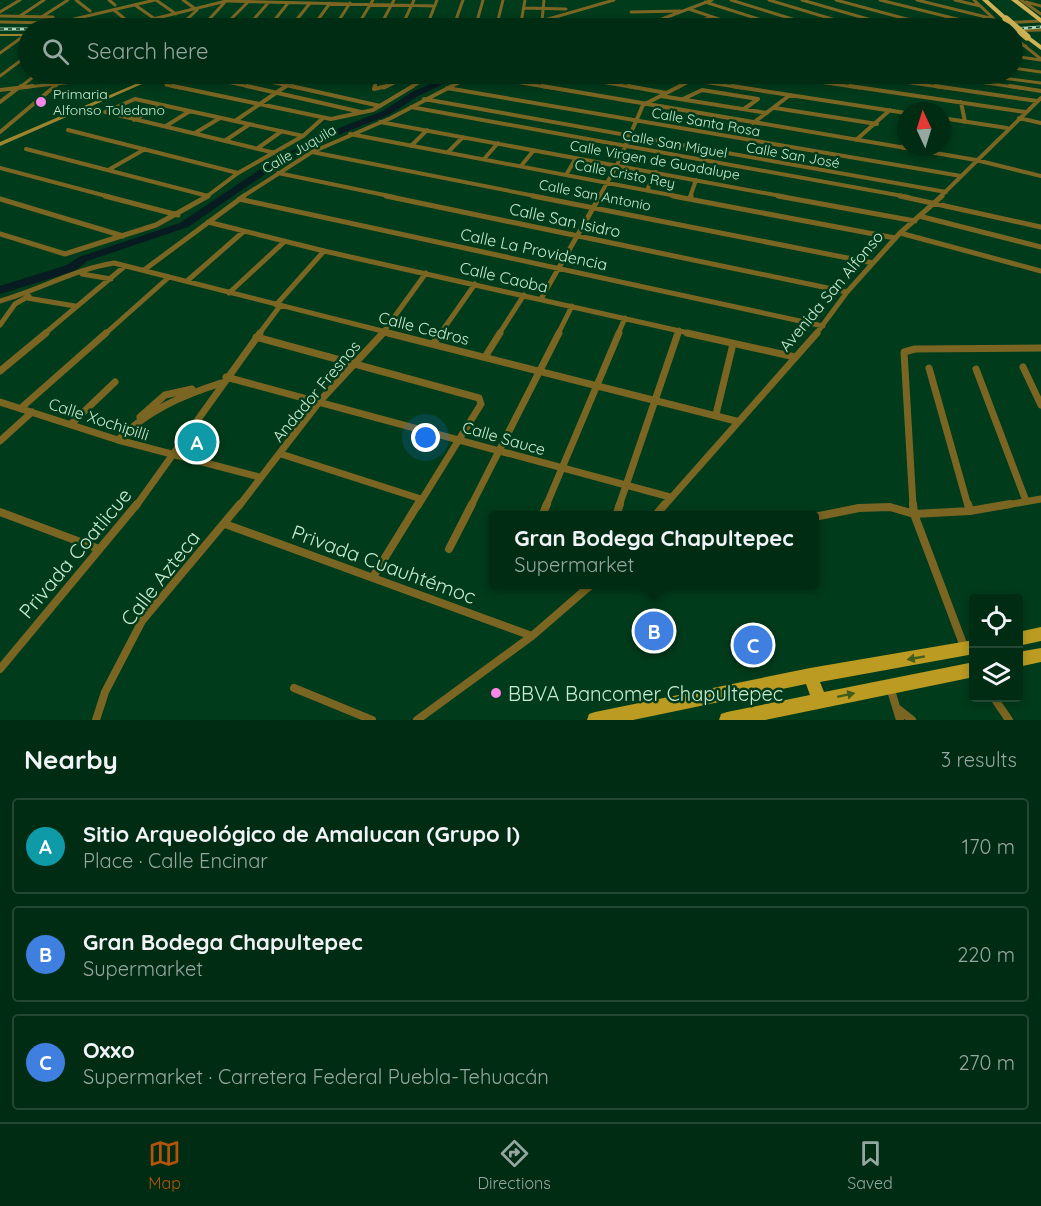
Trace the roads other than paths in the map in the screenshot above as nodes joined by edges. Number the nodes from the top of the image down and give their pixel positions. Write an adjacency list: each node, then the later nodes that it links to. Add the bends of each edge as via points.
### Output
1 (20, 0): 57 (street)
2 (44, 0): 61 (street)
3 (68, 0): 63 (street)
4 (76, 0): 54 (street)
5 (155, 0): 42 (street); 58 (street)
6 (183, 0): 50 (street)
7 (211, 0): 40 (street)
8 (232, 0): 31 (street)
9 (374, 0): 41 (street)
10 (394, 0): 43 (street)
11 (414, 0): 44 (street)
12 (437, 0): 45 (street)
13 (463, 0): 82 (street)
14 (483, 0): 83 (street)
15 (502, 0): 84 (street)
16 (525, 0): 48 (street)
17 (544, 0): 49 (street)
18 (566, 0): 51 (street)
19 (614, 0): 59 (street)
20 (712, 0): 39 (street)
21 (731, 0): 92 (street)
22 (769, 0): 93 (street)
23 (802, 0): 94 (street)
24 (836, 0): 60 (street)
25 (880, 0): 97 (street)
26 (917, 0): 98 (street)
27 (955, 0): 46 (street)
28 (974, 0): 46 (street)
29 (986, 0): 100 (highway, bridge)
30 (1014, 0): 101 (highway)
31 (226, 1): 33 (street); 40 (street); 71 (street)
32 (1022, 1): 47 (street); 101 (street)
33 (248, 2): 37 (street); 72 (street)
34 (310, 2): 35 (street); 38 (street); 75 (street)
35 (331, 2): 36 (street); 76 (street)
36 (351, 2): 41 (street); 77 (street)
37 (268, 3): 38 (street); 73 (street)
38 (288, 3): 74 (street)
39 (705, 3): 52 (street); 91 (street)
40 (217, 4): 50 (street)
41 (371, 4): 43 (street); 78 (street)
42 (135, 5): 53 (street); 68 (street)
43 (391, 5): 44 (street); 79 (street)
44 (412, 5): 45 (street); 80 (street)
45 (435, 6): 81 (street)
46 (980, 6): 99 (street)
47 (1041, 6)
48 (524, 8): 49 (street); 85 (street)
49 (544, 8): 51 (street); 86 (street)
50 (197, 9): 58 (street); 70 (street)
51 (566, 9): 59 (street)
52 (688, 9): 55 (street); 65 (street)
53 (114, 10): 66 (street); 67 (street)
54 (90, 11)
55 (683, 11): 56 (street); 62 (street)
56 (631, 12)
57 (0, 14): 61 (street)
58 (176, 14): 69 (street)
59 (566, 15): 87 (street)
60 (891, 15): 95 (street); 96 (street)
61 (19, 16): 63 (street)
62 (675, 16): 88 (street)
63 (42, 17): 64 (street)
64 (52, 17)
65 (712, 17): 89 (street); 90 (street)
66 (79, 18)
67 (124, 18)
68 (154, 18)
69 (159, 18)
70 (189, 18)
71 (210, 18)
72 (232, 18)
73 (255, 18)
74 (276, 18)
75 (298, 18)
76 (319, 18)
77 (340, 18)
78 (362, 18)
79 (384, 18)
80 (406, 18)
81 (430, 18)
82 (457, 18)
83 (478, 18)
84 (498, 18)
85 (522, 18)
86 (542, 18)
87 (554, 18)
88 (666, 18)
89 (709, 18)
90 (715, 18)
91 (754, 18)
92 (788, 18)
93 (829, 18)
94 (864, 18)
95 (882, 18)
96 (902, 18)
97 (953, 18)
98 (990, 18)
99 (993, 18)
100 (1005, 18)
101 (1040, 19): 102 (street)
102 (1023, 21)
103 (0, 22): 104 (street)
104 (18, 22)
105 (1041, 30): 106 (street)
106 (1023, 31)
107 (0, 33): 109 (street)
108 (1023, 33): 114 (highway, bridge)
109 (18, 34)
110 (18, 41): 115 (street)
111 (1023, 44): 113 (street)
112 (1023, 46): 113 (street)
113 (1026, 46): 117 (street)
114 (1041, 48)
115 (0, 53)
116 (1023, 57): 117 (street)
117 (1041, 59)
118 (18, 62): 121 (street)
119 (1023, 70): 120 (street)
120 (1041, 72)
121 (0, 76)
122 (1023, 81): 123 (street)
123 (1041, 83)
124 (23, 84): 143 (street)
125 (58, 84): 143 (street); 187 (street)
126 (132, 84): 195 (street)
127 (138, 84): 195 (street)
128 (239, 84): 147 (street)
129 (283, 84): 142 (street)
130 (376, 84): 131 (street, via 374,89)
131 (392, 84)
132 (417, 84): 159 (street)
133 (456, 84): 144 (street, Calle Juquila)
134 (531, 84): 158 (street)
135 (613, 84): 148 (street)
136 (685, 84): 148 (street)
137 (719, 84): 149 (street)
138 (835, 84): 155 (street)
139 (925, 84): 153 (street)
140 (993, 84): 146 (street)
141 (166, 85): 157 (street)
142 (288, 85): 147 (street); 159 (street)
143 (17, 88): 145 (street); 154 (street)
144 (447, 88): 151 (street, Calle Juquila); 173 (street, Calle Santa Rosa)
145 (0, 90)
146 (1041, 91)
147 (276, 92): 157 (street); 167 (street)
148 (666, 93): 150 (street)
149 (790, 95): 161 (street); 163 (street)
150 (660, 96): 152 (street); 158 (street)
151 (424, 99): 160 (street, Calle Juquila); 191 (street, Calle San José)
152 (683, 99): 162 (street); 162 (street, via 702,90 758,99)
153 (1039, 99): 166 (street, Avenida San Alfonso)
154 (0, 102)
155 (961, 102): 166 (street); 177 (street)
156 (161, 105): 164 (street); 172 (street); 172 (street, via 132,99 105,112)
157 (258, 105): 171 (street); 175 (street)
158 (643, 105): 173 (street); 178 (street)
159 (380, 106): 167 (street)
160 (411, 107): 176 (street, Calle Juquila); 198 (street, Calle San Miguel)
161 (775, 108): 168 (street); 181 (street)
162 (744, 109): 168 (street)
163 (890, 110): 165 (street); 181 (street)
164 (190, 111): 169 (street); 182 (street)
165 (897, 111)
166 (1025, 112): 170 (street, Avenida San Alfonso)
167 (363, 113): 171 (street)
168 (767, 113): 178 (street)
169 (220, 117): 175 (street); 188 (street)
170 (1019, 118): 179 (street); 183 (street, Avenida San Alfonso)
171 (322, 119): 190 (street)
172 (134, 120): 182 (street)
173 (634, 120): 191 (street); 219 (street, Calle Santa Rosa)
174 (951, 120): 177 (street)
175 (235, 121): 180 (street)
176 (391, 121): 185 (street, Calle Virgen de Guadalupe); 189 (street, Calle Juquila)
177 (965, 122): 183 (street)
178 (752, 123): 194 (street)
179 (1041, 123)
180 (250, 124): 186 (street); 193 (street)
181 (877, 124): 194 (street)
182 (165, 127): 188 (street)
183 (1007, 128): 210 (street, Avenida San Alfonso)
184 (68, 130): 202 (street)
185 (426, 130): 192 (street, Calle Virgen de Guadalupe); 197 (street)
186 (282, 131): 190 (street); 200 (street)
187 (0, 132)
188 (195, 133): 193 (street)
189 (350, 134): 197 (street, Calle Cristo Rey); 204 (street, Calle Juquila)
190 (303, 136): 206 (street)
191 (627, 136): 198 (street); 224 (street, Calle San José)
192 (463, 137): 196 (street, Calle Virgen de Guadalupe); 205 (street)
193 (226, 140): 200 (street)
194 (856, 140): 199 (street)
195 (0, 142)
196 (498, 143): 203 (street, Calle Virgen de Guadalupe); 209 (street)
197 (411, 146): 205 (street, Calle Cristo Rey)
198 (624, 146): 211 (street); 229 (street, Calle San Miguel)
199 (897, 147)
200 (258, 148): 206 (street)
201 (26, 149): 214 (street)
202 (146, 149): 214 (street); 216 (street)
203 (534, 150): 208 (street, Calle Virgen de Guadalupe); 212 (street)
204 (312, 152): 217 (street, Calle Juquila); 230 (street, Calle San Antonio)
205 (448, 152): 209 (street, Calle Cristo Rey)
206 (276, 153): 216 (street)
207 (951, 156): 210 (street)
208 (576, 158): 211 (street, Calle Virgen de Guadalupe); 218 (street)
209 (484, 159): 212 (street, Calle Cristo Rey)
210 (976, 160): 219 (street, Avenida San Alfonso); 220 (street)
211 (617, 165): 215 (street, Calle Virgen de Guadalupe); 222 (street)
212 (521, 166): 218 (street, Calle Cristo Rey)
213 (0, 168): 231 (street)
214 (110, 169): 225 (street)
215 (656, 172): 221 (street, Calle Virgen de Guadalupe); 223 (street)
216 (238, 173): 225 (street)
217 (278, 173): 228 (street, Calle Juquila); 238 (street, Calle San Isidro)
218 (566, 175): 222 (street, Calle Cristo Rey)
219 (961, 176): 224 (street, Avenida San Alfonso)
220 (1041, 176)
221 (696, 180): 226 (street); 232 (street, Calle Virgen de Guadalupe)
222 (607, 182): 223 (street, Calle Cristo Rey); 230 (street)
223 (646, 190): 226 (street, Calle Cristo Rey)
224 (946, 192): 229 (street, Avenida San Alfonso)
225 (208, 196): 231 (street)
226 (690, 198): 239 (street, Calle Cristo Rey)
227 (0, 199): 237 (street)
228 (239, 199): 233 (street, Calle Juquila); 245 (street, Calle La Providencia)
229 (935, 202): 232 (street, Avenida San Alfonso); 234 (street)
230 (592, 206): 238 (street); 243 (street, Calle San Antonio)
231 (178, 215): 237 (street)
232 (917, 218): 239 (street, Avenida San Alfonso); 241 (street, Calle Virgen de Guadalupe)
233 (208, 222): 235 (street, Calle Caoba); 246 (street, Calle Juquila)
234 (1041, 227)
235 (243, 232): 240 (street, Calle Caoba); 252 (street)
236 (0, 234): 237 (street, via 65,254)
237 (123, 236)
238 (578, 236): 245 (street); 255 (street, Calle San Isidro)
239 (898, 236): 243 (street, Avenida San Alfonso); 247 (street, Calle Cristo Rey)
240 (284, 242): 242 (street, Calle Caoba); 256 (street)
241 (1041, 248)
242 (324, 251): 248 (street, Calle Caoba); 262 (street, Privada Coatlicue)
243 (873, 263): 255 (street, Avenida San Alfonso)
244 (125, 266): 246 (street, Calle Cedros); 249 (street, Calle Cedros, via 106,263); 251 (street)
245 (559, 268): 259 (street); 266 (street, Calle La Providencia)
246 (144, 270): 250 (street, Calle Cedros)
247 (1041, 271)
248 (426, 273): 253 (street, Calle Caoba); 268 (street, Andador Fresnos)
249 (81, 274): 251 (street); 254 (street)
250 (169, 277): 252 (street, Calle Cedros); 289 (street)
251 (111, 279): 261 (street)
252 (187, 281): 256 (street, Calle Cedros)
253 (475, 284): 257 (street, Calle Caoba); 270 (street)
254 (33, 292): 258 (street); 260 (street)
255 (848, 292): 266 (street, Avenida San Alfonso)
256 (229, 293): 262 (street, Calle Cedros)
257 (524, 296): 259 (street, Calle Caoba); 273 (street)
258 (27, 298): 261 (street); 265 (street, via 15,304)
259 (541, 299): 263 (street, Calle Caoba)
260 (0, 301)
261 (75, 306): 279 (street)
262 (278, 306): 268 (street, Calle Cedros); 269 (street, Privada Coatlicue)
263 (572, 306): 264 (street, Calle Caoba); 280 (street)
264 (625, 318): 267 (street, Calle Caoba); 283 (street)
265 (0, 325)
266 (823, 326): 274 (street, Avenida San Alfonso)
267 (679, 330): 271 (street, Calle Caoba); 285 (street)
268 (384, 332): 270 (street, Calle Cedros); 275 (street, Andador Fresnos)
269 (256, 337): 275 (street); 281 (street, Privada Coatlicue)
270 (433, 344): 273 (street, Calle Cedros)
271 (733, 344): 274 (street, Calle Caoba); 291 (street)
272 (1041, 348): 313 (street, via 904,352)
273 (485, 357): 280 (street, Calle Cedros)
274 (795, 357): 293 (street, Avenida San Alfonso)
275 (355, 364): 287 (street, Andador Fresnos); 295 (street, via 479,398 480,404)
276 (1023, 367): 288 (street)
277 (929, 368): 311 (street)
278 (976, 369): 307 (street)
279 (0, 371)
280 (538, 372): 283 (street, Calle Cedros); 298 (street)
281 (224, 380): 284 (street); 287 (street, Calle Sauce); 300 (street, Privada Coatlicue)
282 (115, 382): 294 (street)
283 (597, 386): 285 (street, Calle Cedros); 301 (street)
284 (202, 388): 292 (street); 292 (street, via 165,395)
285 (654, 399): 291 (street, Calle Cedros); 303 (street)
286 (0, 402): 289 (street, Calle Xochipilli)
287 (320, 402): 295 (street, Calle Sauce); 299 (street, Andador Fresnos)
288 (1041, 405)
289 (21, 408): 290 (street, Calle Xochipilli)
290 (33, 412): 294 (street, Calle Xochipilli); 297 (street)
291 (716, 414): 293 (street, Calle Cedros)
292 (138, 420): 296 (street)
293 (736, 421): 304 (street, Avenida San Alfonso)
294 (72, 423): 296 (street, Calle Xochipilli)
295 (460, 439): 298 (street, Calle Sauce); 305 (street)
296 (118, 440): 300 (street, Calle Xochipilli)
297 (0, 441)
298 (498, 450): 301 (street, Calle Sauce); 317 (street)
299 (281, 454): 302 (street, Andador Fresnos); 305 (street)
300 (174, 456): 302 (street, Calle Xochipilli); 316 (street, Privada Coatlicue)
301 (562, 468): 303 (street, Calle Sauce); 308 (street)
302 (259, 477): 315 (street, Andador Fresnos)
303 (626, 486): 304 (street, Calle Sauce); 309 (street)
304 (670, 497): 310 (street, Avenida San Alfonso)
305 (421, 499): 318 (street)
306 (1041, 499): 307 (street)
307 (1026, 501): 311 (street)
308 (544, 511)
309 (618, 511)
310 (659, 511)
311 (970, 511): 313 (street)
312 (0, 512): 316 (street)
313 (914, 514): 314 (street, via 890,507); 323 (street)
314 (819, 516)
315 (225, 524): 318 (street, Privada Cuauhtémoc); 334 (street, Calle Azteca, via 142,621 105,692)
316 (99, 549): 326 (street, Privada Coatlicue)
317 (449, 549)
318 (373, 577): 321 (street, Privada Cuauhtémoc)
319 (587, 589): 321 (street)
320 (1041, 634): 322 (main road)
321 (532, 636): 336 (street)
322 (1023, 638)
323 (969, 648): 328 (main road, one-way to 328)
324 (1041, 655): 325 (main road)
325 (1023, 659)
326 (0, 669)
327 (969, 670): 329 (main road)
328 (810, 676): 331 (main road); 337 (main road)
329 (890, 686): 331 (main road, one-way to 329); 333 (street)
330 (294, 688): 335 (street)
331 (820, 700): 338 (main road)
332 (997, 702): 341 (street)
333 (898, 709): 339 (street); 340 (street)
334 (96, 720)
335 (372, 720)
336 (417, 720)
337 (596, 720)
338 (727, 720)
339 (900, 720)
340 (912, 720)
341 (1009, 720)

